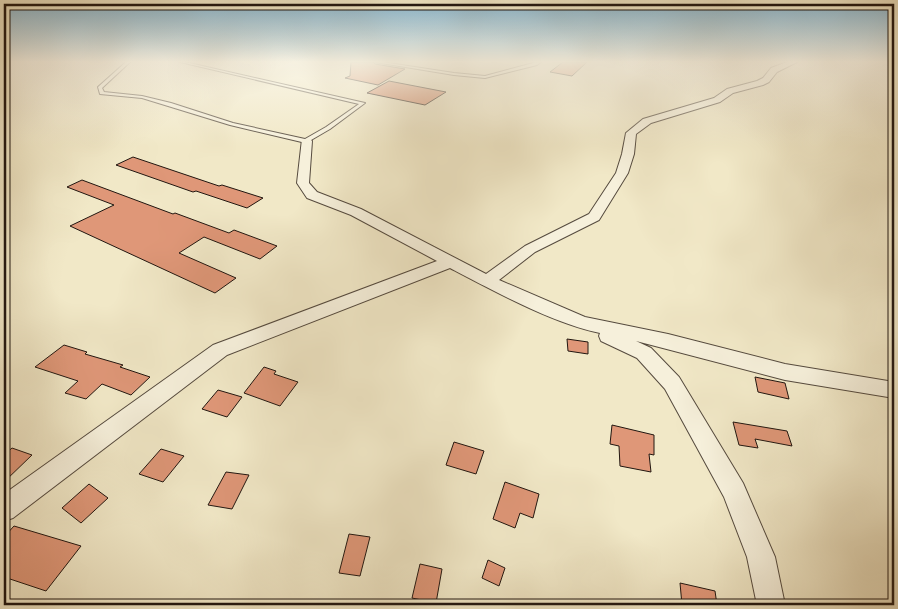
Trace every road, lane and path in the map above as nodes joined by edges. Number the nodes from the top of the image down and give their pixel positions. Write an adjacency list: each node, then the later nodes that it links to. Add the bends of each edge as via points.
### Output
1 (101, 90): 4 (lane, via 142,97 232,124)
2 (307, 90): 4 (lane, via 363,103)
3 (732, 90): 6 (street, via 717,100 647,121 631,133 622,173 594,217 530,249)
4 (306, 141): 5 (street, via 303,183 312,195 356,212)
5 (450, 262): 6 (street); 9 (street, via 220,350)
6 (487, 281): 7 (street)
7 (581, 323): 8 (street, via 668,341 785,372); 10 (street, via 644,353 672,383 734,491 761,557)
8 (894, 390)
9 (4, 509)
10 (771, 605)

